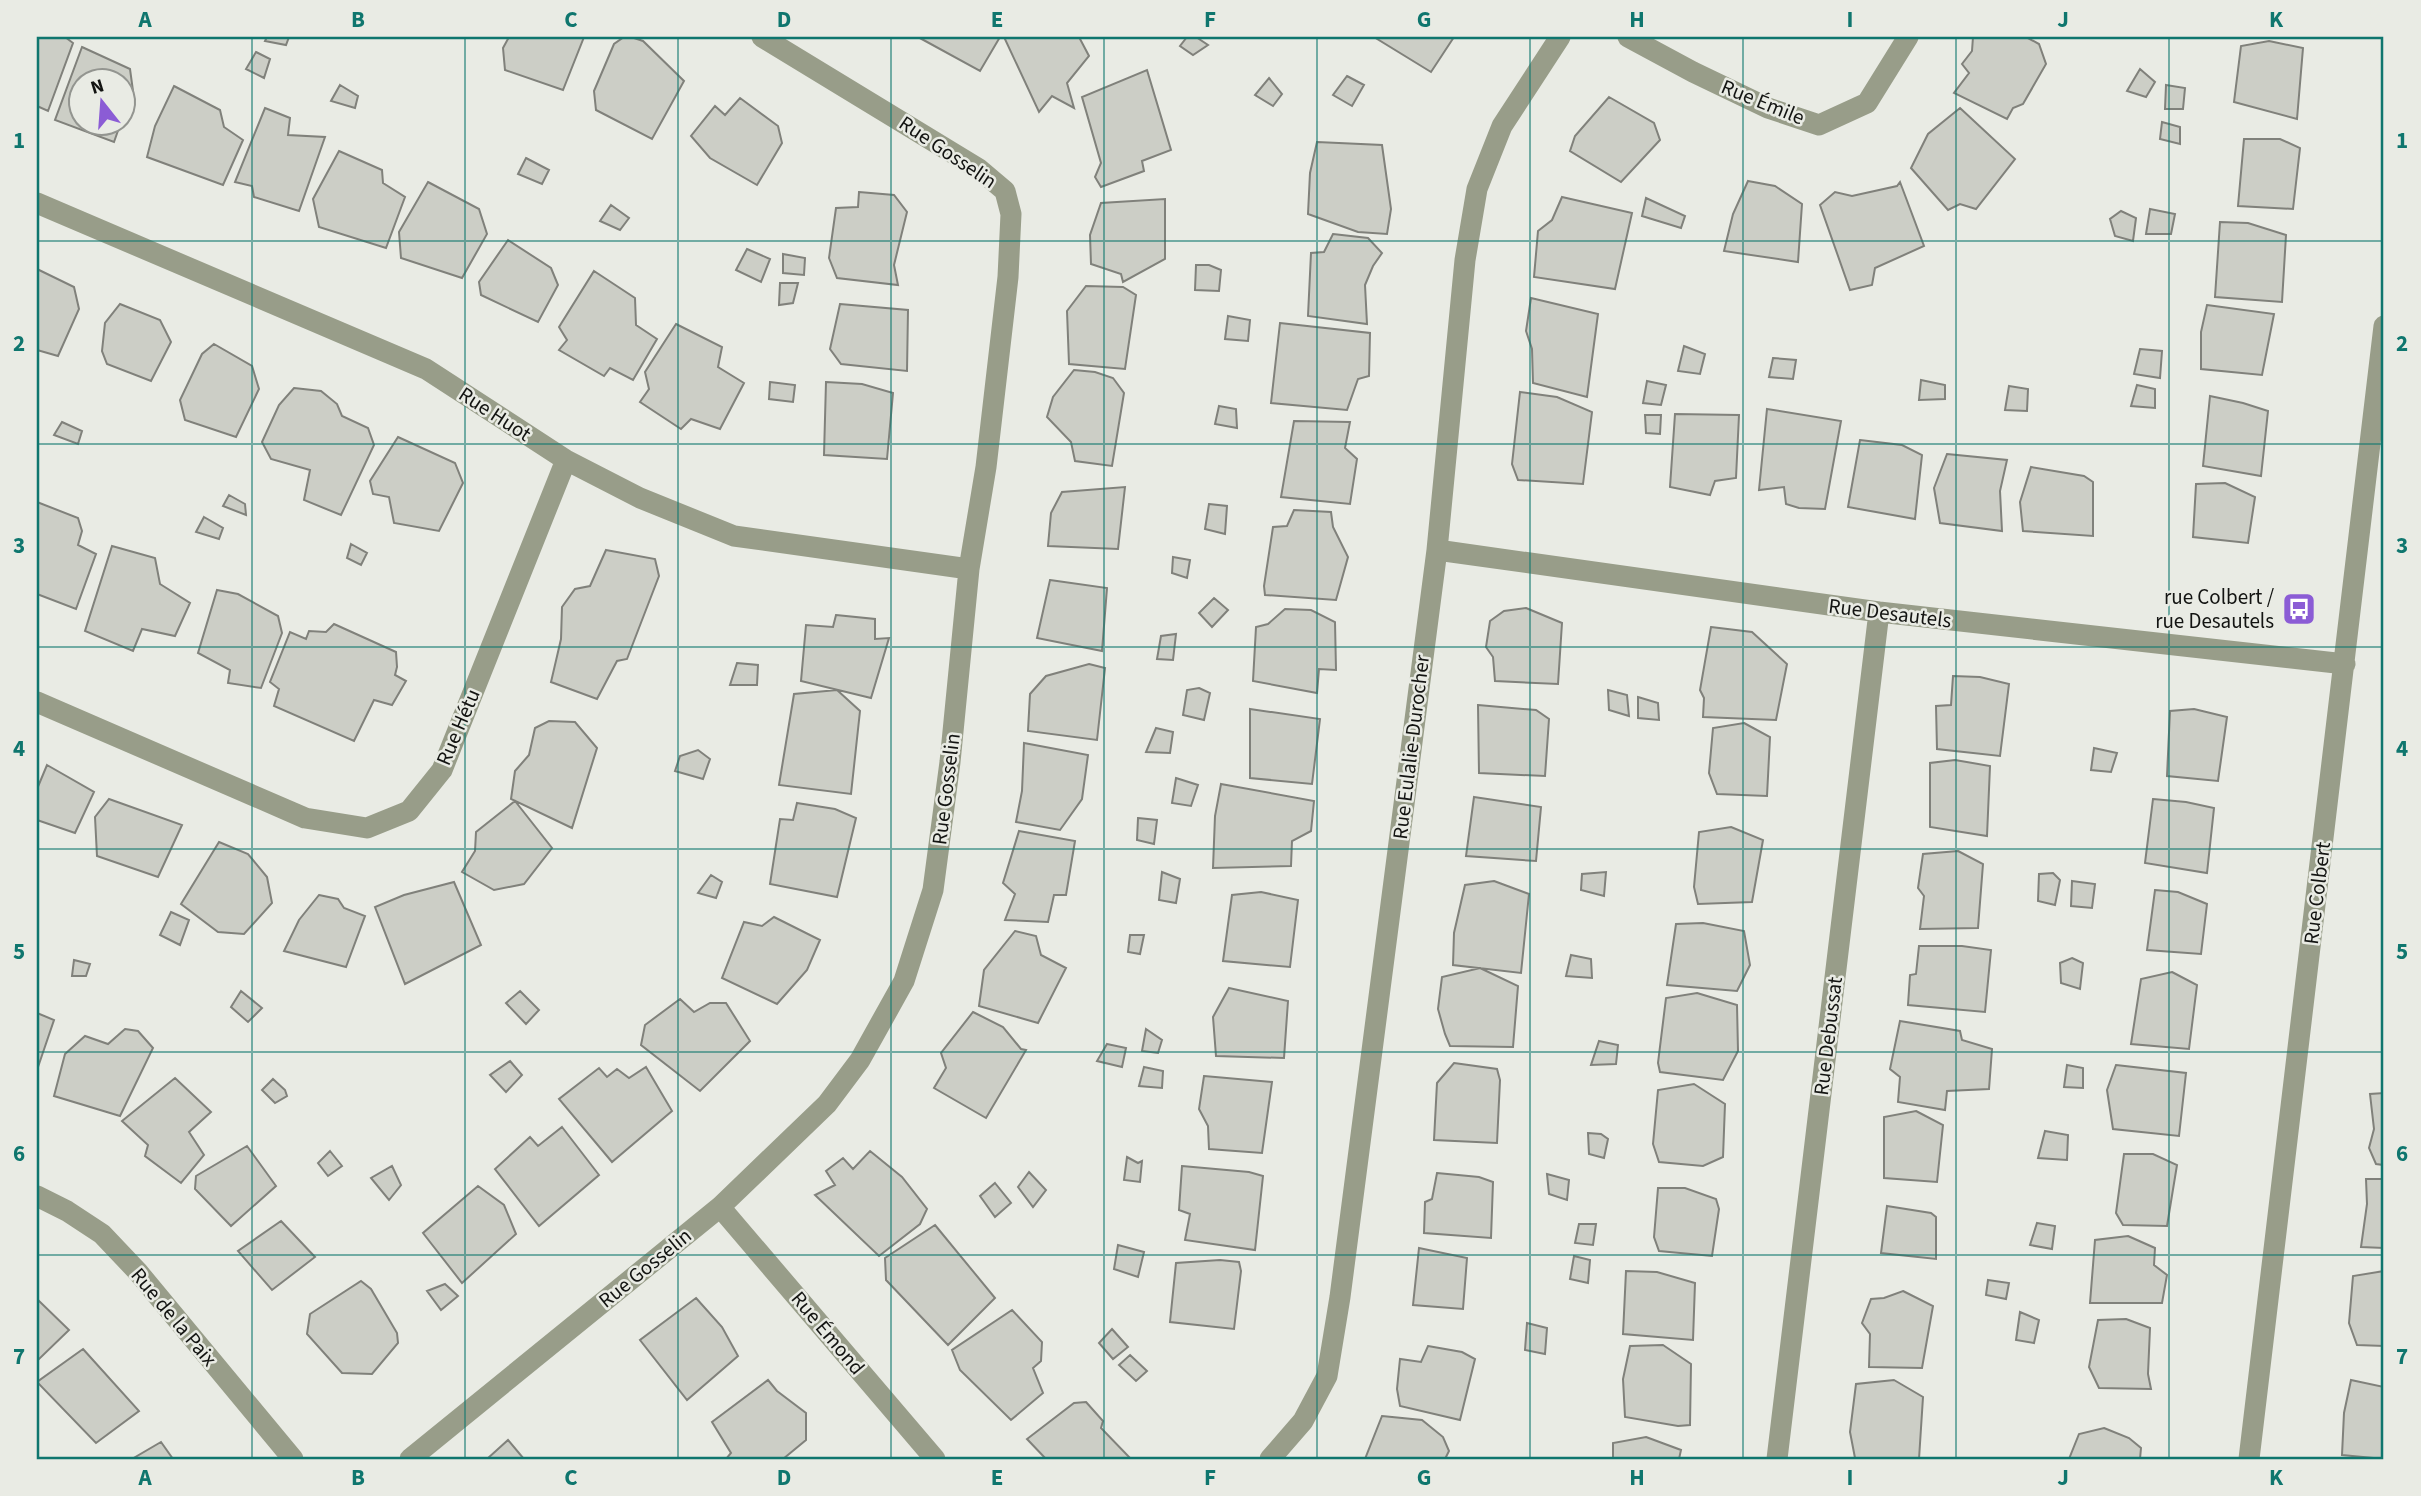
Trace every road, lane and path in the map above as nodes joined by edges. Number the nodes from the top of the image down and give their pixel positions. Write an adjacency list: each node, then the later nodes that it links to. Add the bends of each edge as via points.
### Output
1 (762, 37): 9 (street, Rue Gosselin, via 925,134 1005,191 1011,214 1008,277)
2 (1560, 37): 8 (street, Rue Eulalie-Durocher, via 1502,126 1477,189 1465,260)
3 (1628, 37): 4 (street, Rue Émile, via 1768,108 1819,125 1867,103)
4 (1908, 37)
5 (37, 203): 7 (street, Rue Huot, via 426,369)
6 (2384, 326): 11 (street, Rue Colbert)
7 (566, 460): 9 (street, Rue Huot, via 640,498 733,536); 12 (street, Rue Hétu, via 442,770 409,811 367,828 305,818)
8 (1437, 550): 10 (street, Rue Desautels); 18 (street, Rue Eulalie-Durocher, via 1327,1376 1303,1421)
9 (969, 569): 14 (street, Rue Gosselin, via 933,890 904,981 860,1060 827,1104)
10 (1879, 612): 11 (street, Rue Desautels); 19 (street, Rue Debussat)
11 (2345, 664): 20 (street, Rue Colbert)
12 (37, 702)
13 (37, 1196): 15 (street, Rue de la Paix, via 102,1234)
14 (720, 1207): 16 (street, Rue Gosselin); 17 (street, Rue Émond)
15 (293, 1459)
16 (410, 1459)
17 (935, 1459)
18 (1270, 1459)
19 (1777, 1459)
20 (2249, 1459)

